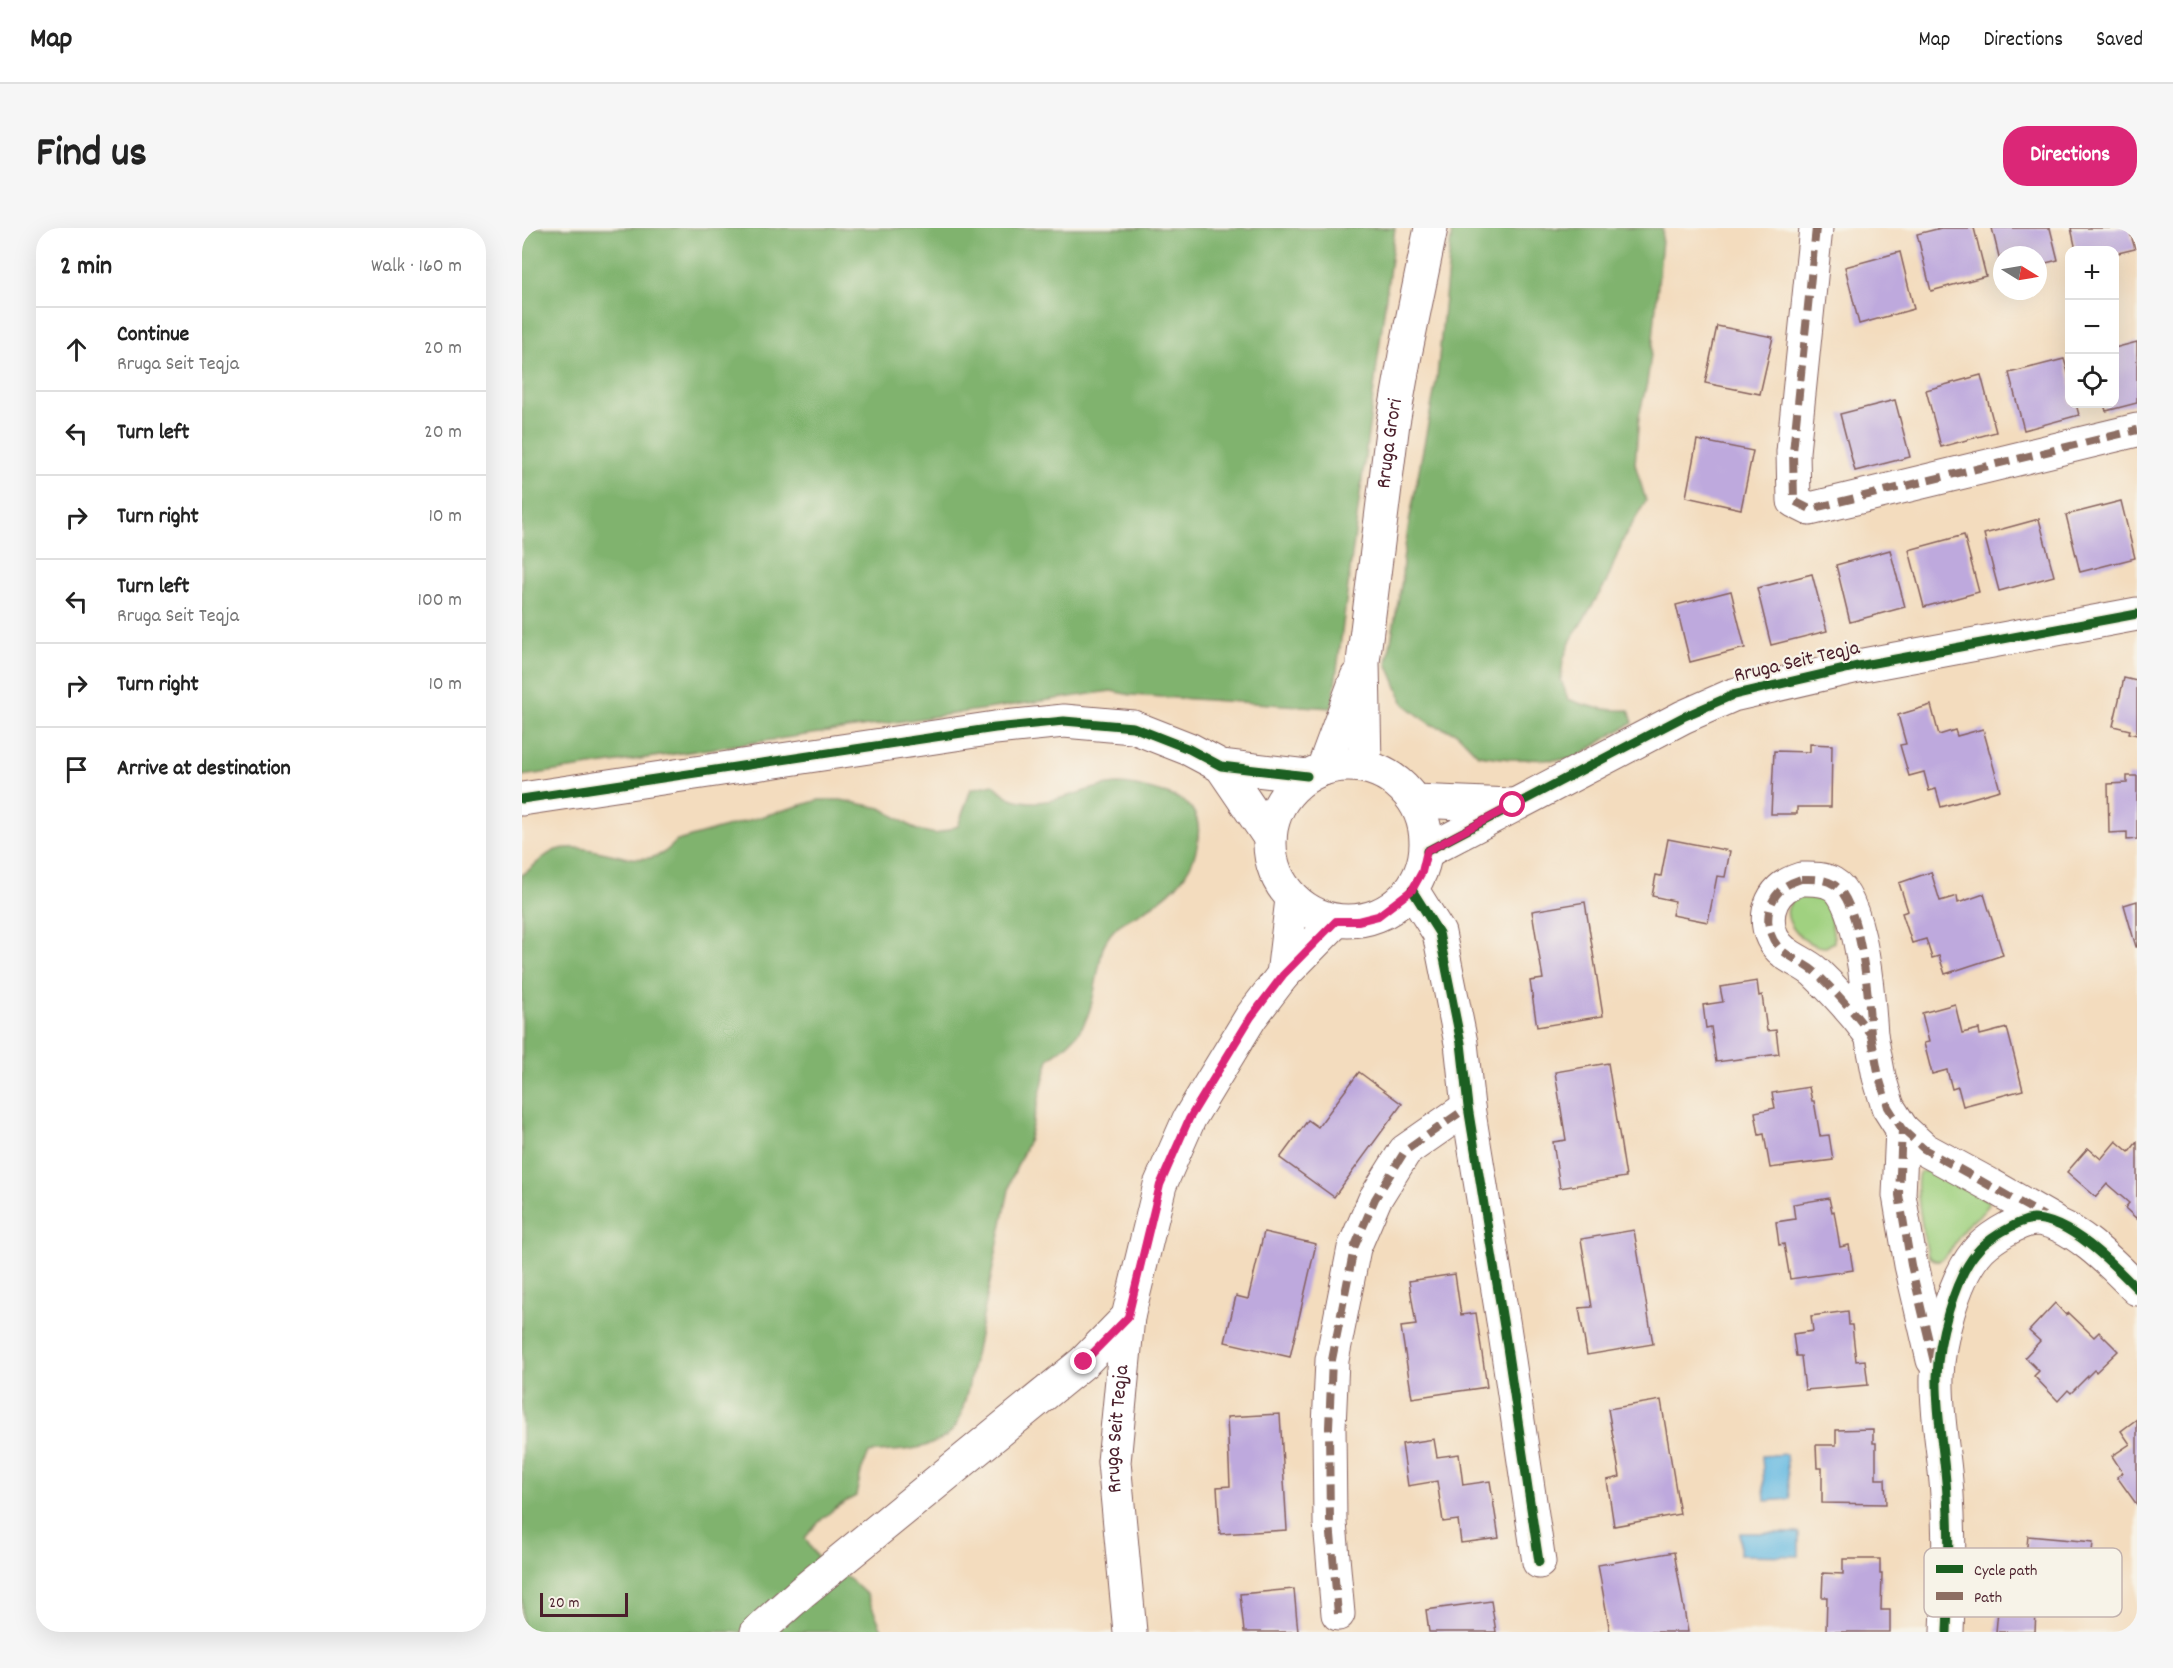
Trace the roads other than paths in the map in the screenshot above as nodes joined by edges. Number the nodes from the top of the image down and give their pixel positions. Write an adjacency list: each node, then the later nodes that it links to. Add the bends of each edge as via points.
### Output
1 (1431, 228): 5 (street, Rruga Grori, via 1393,423)
2 (1816, 228): 3 (street, via 1793,452 1794,501 1810,509)
3 (2137, 430)
4 (2137, 614): 11 (street, Rruga Seit Teqja, via 1858,666 1733,695)
5 (1363, 662): 7 (street, Rruga Grori); 8 (street, Rruga Grori)
6 (1221, 766): 8 (street); 9 (street, via 1133,727 1064,721); 12 (street)
7 (1365, 766): 8 (street, via 1344,764); 10 (street, via 1385,773)
8 (1315, 772): 12 (street, via 1281,802)
9 (522, 799)
10 (1415, 801): 11 (street, Rruga Seit Teqja); 13 (street, via 1425,825)
11 (1513, 805): 13 (street, Rruga Seit Teqja)
12 (1270, 838): 15 (street, via 1272,860)
13 (1427, 851): 14 (street)
14 (1412, 890): 16 (street, via 1378,916); 19 (street, via 1438,933 1461,1042)
15 (1292, 898): 16 (street, via 1312,913); 17 (street)
16 (1336, 921): 17 (street, Rruga Seit Teqja)
17 (1283, 975): 23 (street, Rruga Seit Teqja, via 1251,1017 1189,1119 1160,1185)
18 (1871, 1035): 20 (street, via 1888,1107)
19 (1468, 1107): 26 (street); 27 (street, via 1405,1151 1375,1199 1354,1248 1332,1360 1330,1523)
20 (1902, 1129): 21 (street, via 1924,1149); 24 (street, via 1899,1195)
21 (2054, 1222): 22 (street, via 2105,1256); 24 (street, via 2019,1222 1976,1253 1958,1284 1943,1330)
22 (2137, 1289)
23 (1128, 1317): 29 (street, via 1084,1362); 30 (street, Rruga Seit Teqja, via 1114,1462)
24 (1937, 1376): 25 (street)
25 (1949, 1548)
26 (1539, 1562)
27 (1338, 1614)
28 (1948, 1617): 31 (street)
29 (757, 1632)
30 (1130, 1632)
31 (1947, 1632)

